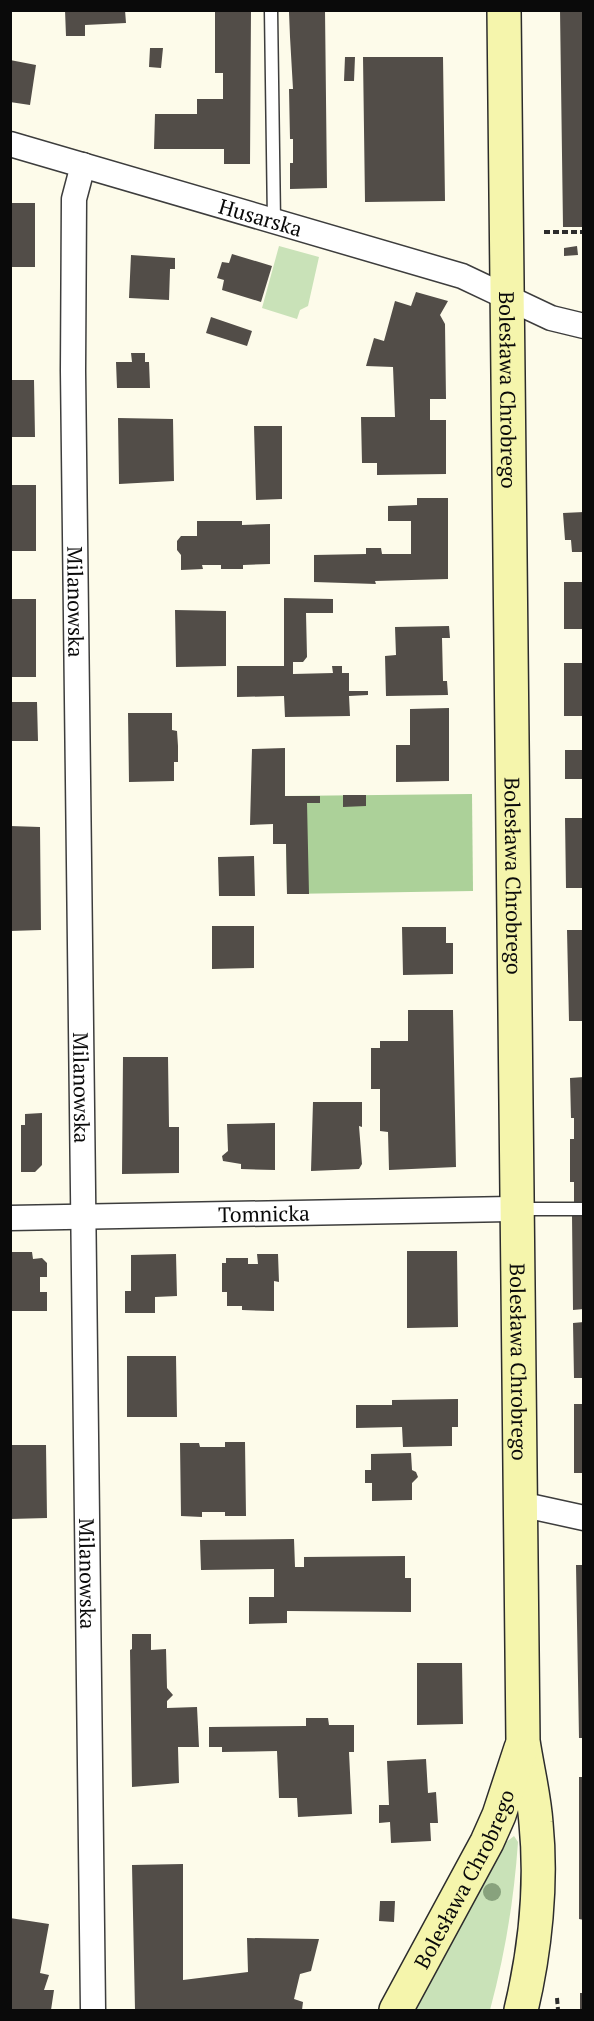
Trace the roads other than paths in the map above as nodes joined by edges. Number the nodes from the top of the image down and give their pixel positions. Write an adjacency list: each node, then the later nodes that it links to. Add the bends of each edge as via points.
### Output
1 (271, 10): 5 (lane)
2 (504, 10): 6 (main road, Bolesława Chrobrego)
3 (10, 144): 4 (street, Husarska)
4 (83, 165): 5 (street, Husarska); 11 (street, Milanowska, via 74,199 73,360)
5 (274, 222): 6 (street, Husarska, via 462,276)
6 (507, 297): 7 (street, Husarska, via 551,318); 8 (main road, Bolesława Chrobrego)
7 (584, 326)
8 (515, 1209): 9 (lane); 11 (street, Tomnicka); 12 (main road, Bolesława Chrobrego)
9 (584, 1209)
10 (10, 1218): 11 (street, Tomnicka)
11 (83, 1219): 15 (street, Milanowska)
12 (520, 1504): 13 (street); 14 (main road, Bolesława Chrobrego)
13 (584, 1518)
14 (523, 1741): 16 (main road, Bolesława Chrobrego, via 487,1842); 17 (main road, Bolesława Chrobrego, via 537,1823 537,1884 533,1949)
15 (93, 2010)
16 (396, 2010)
17 (521, 2010)

